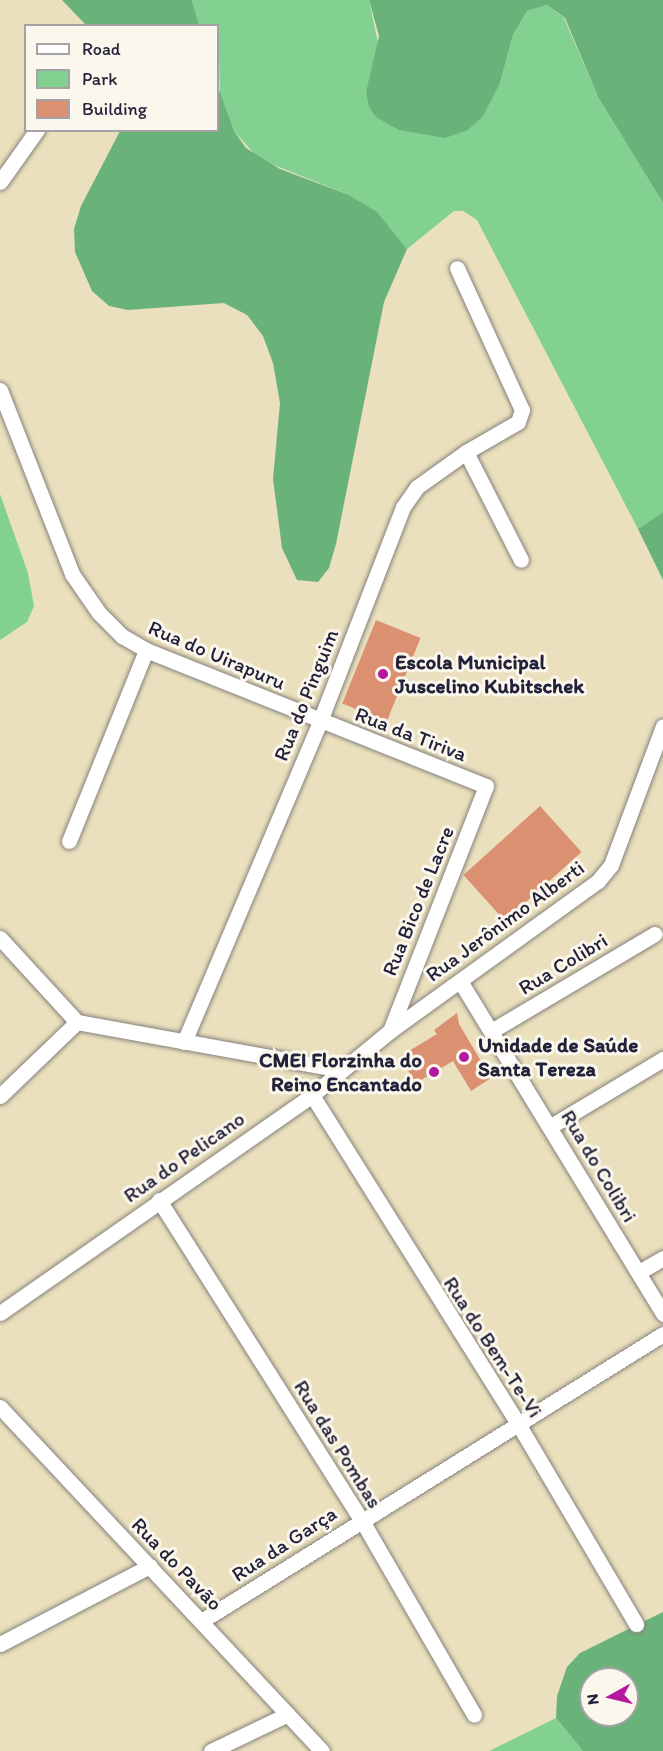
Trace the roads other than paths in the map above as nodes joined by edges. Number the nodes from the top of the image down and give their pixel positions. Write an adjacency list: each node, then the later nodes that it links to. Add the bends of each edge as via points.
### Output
1 (36, 132): 2 (street)
2 (0, 182)
3 (457, 268): 5 (street, Rua do Pinguim, via 522,410 518,422 508,430)
4 (0, 390): 7 (street, Rua do Uirapuru, via 72,574 99,613 122,636)
5 (466, 452): 6 (street); 8 (street, Rua do Pinguim, via 417,487 403,507)
6 (521, 560)
7 (146, 650): 8 (street, Rua do Uirapuru); 11 (street)
8 (320, 721): 10 (street, Rua da Tiriva); 18 (street, Rua do Pinguim)
9 (663, 726): 14 (street, Rua Jerônimo Alberti, via 611,865 598,881)
10 (486, 786): 17 (street, Rua Bico de Lacre)
11 (69, 841)
12 (656, 934): 16 (street, Rua Colibri)
13 (0, 938): 15 (street)
14 (460, 981): 16 (street, Rua do Colibri); 17 (street, Rua Jerônimo Alberti)
15 (77, 1022): 18 (street); 22 (street)
16 (493, 1030): 23 (street, Rua do Colibri)
17 (390, 1031): 20 (street, Rua do Pelicano)
18 (184, 1042): 20 (street)
19 (663, 1059): 23 (street)
20 (340, 1070): 21 (street, Rua do Pelicano)
21 (312, 1095): 24 (street, Rua do Pelicano); 31 (street, Rua do Bem-Te-Vi)
22 (0, 1096)
23 (551, 1126): 26 (street, Rua do Colibri)
24 (159, 1200): 27 (street, Rua do Pelicano); 32 (street, Rua das Pombas)
25 (663, 1258): 26 (street)
26 (639, 1272): 28 (street, Rua do Colibri)
27 (0, 1313)
28 (663, 1314)
29 (663, 1334): 31 (street, Rua da Garça)
30 (0, 1407): 33 (street, Rua do Pavão)
31 (520, 1427): 32 (street, Rua da Garça); 35 (street, Rua do Bem-Te-Vi)
32 (361, 1519): 34 (street, Rua da Garça); 38 (street, Rua das Pombas)
33 (150, 1566): 34 (street, Rua do Pavão); 36 (street)
34 (203, 1620): 37 (street, Rua do Pavão)
35 (636, 1624)
36 (0, 1644)
37 (288, 1714): 39 (street); 40 (street, Rua do Pavão)
38 (474, 1715)
39 (211, 1751)
40 (322, 1751)

